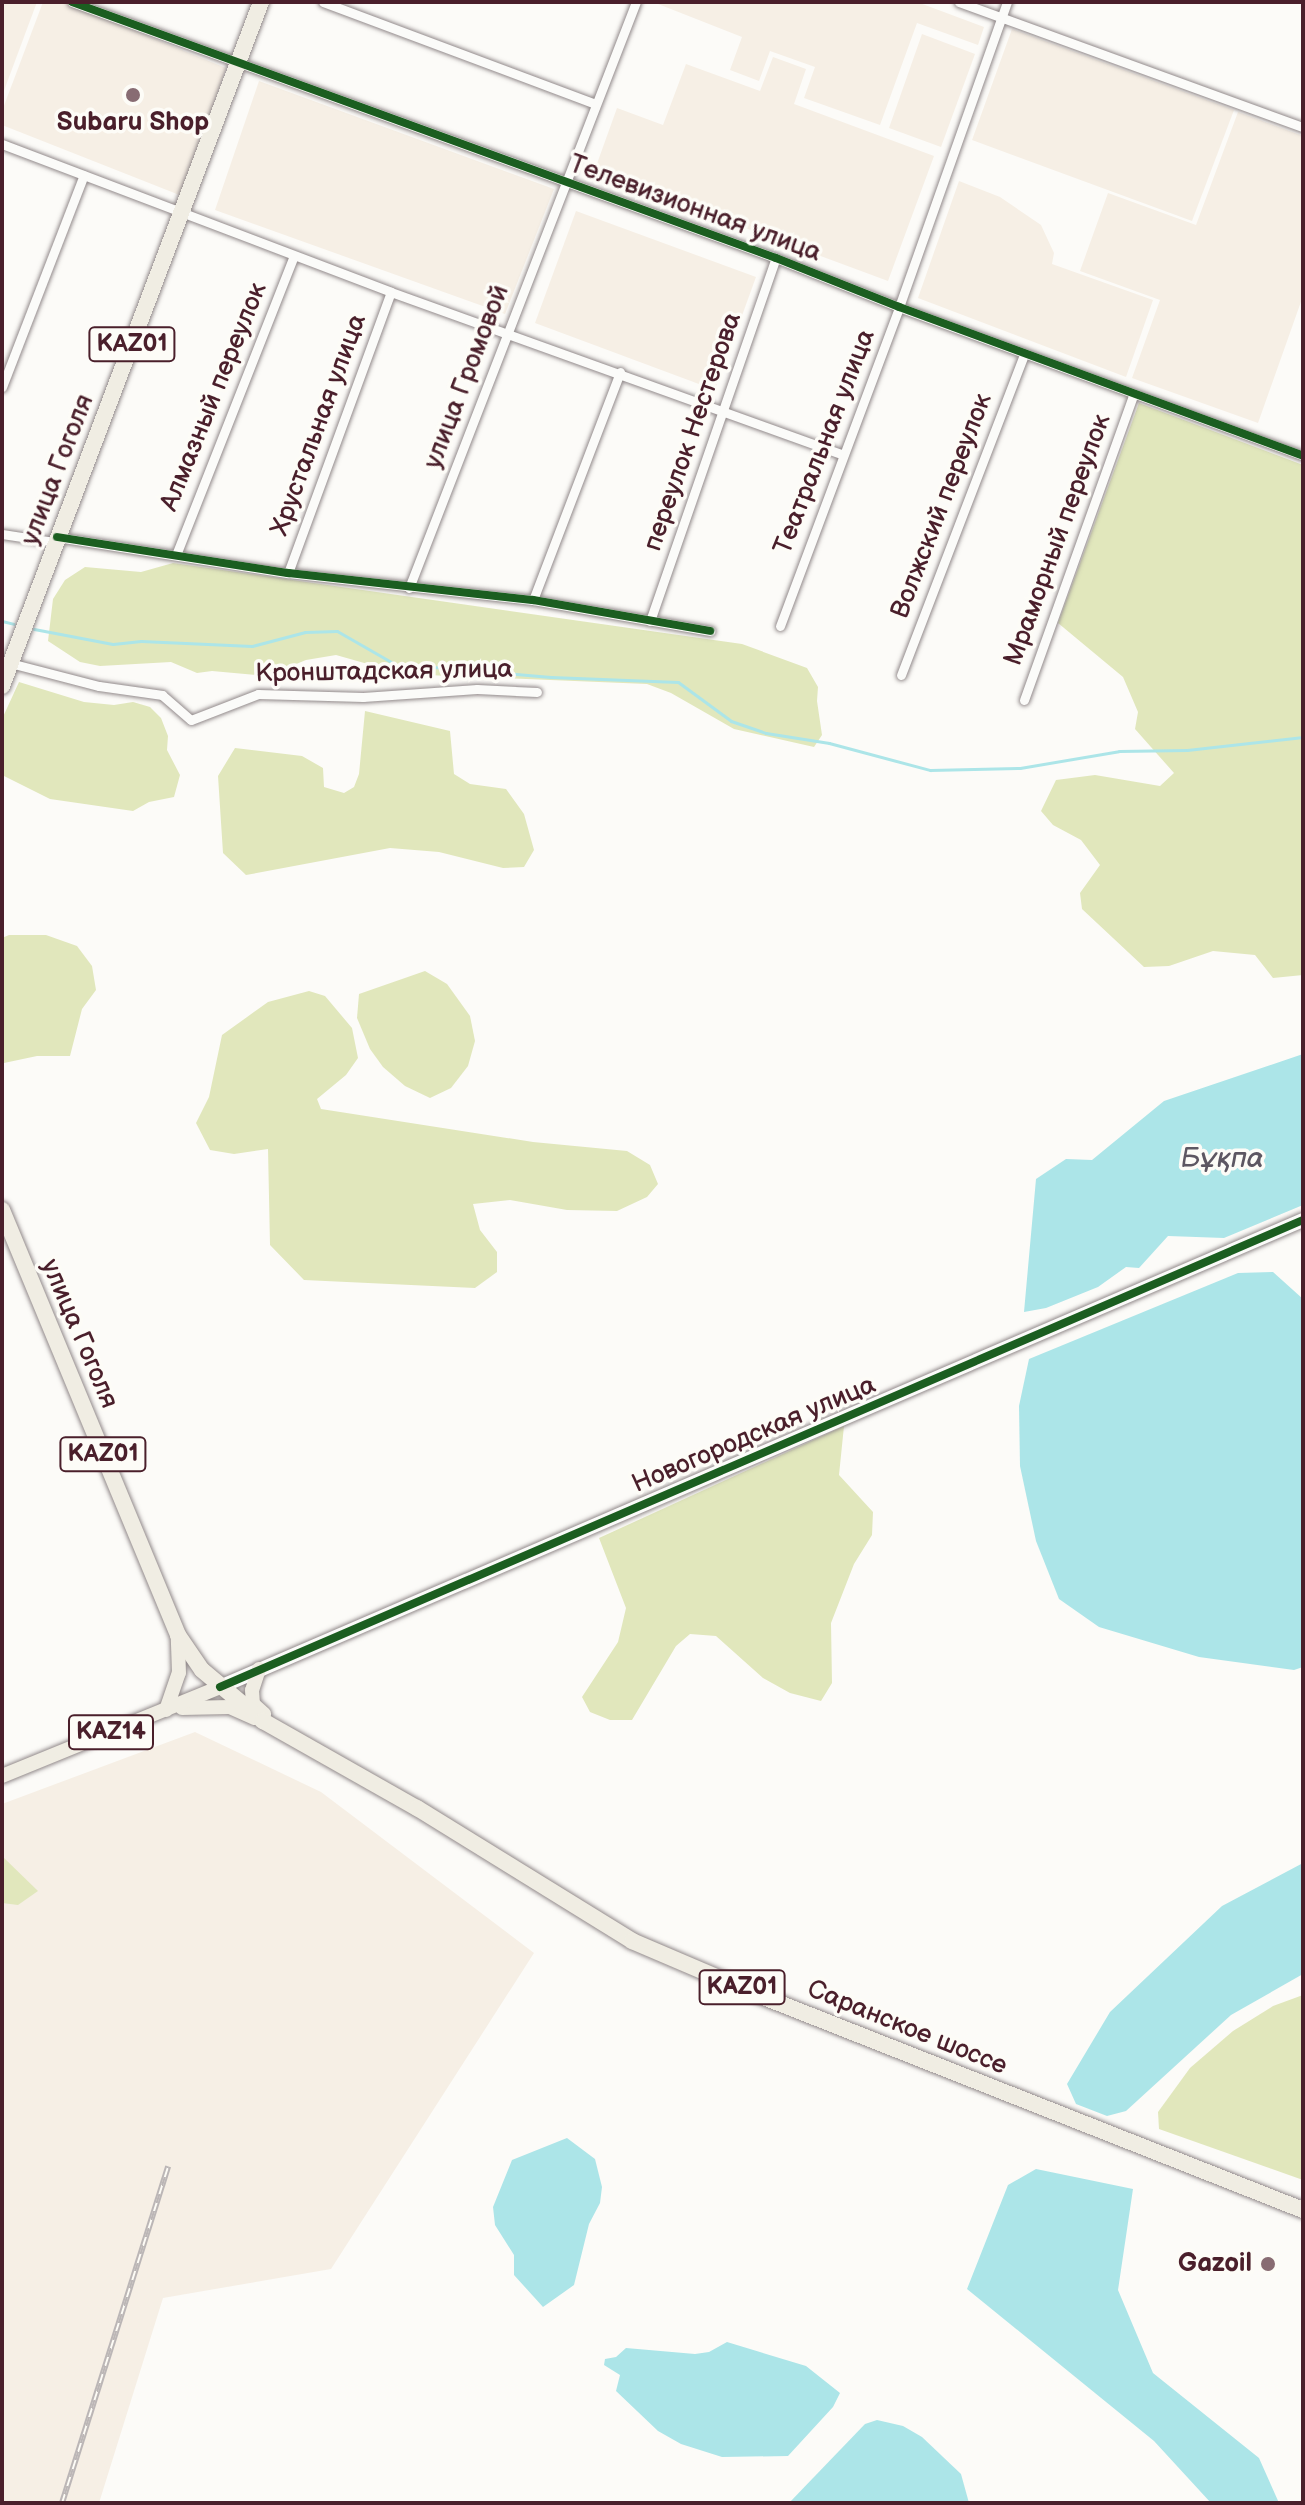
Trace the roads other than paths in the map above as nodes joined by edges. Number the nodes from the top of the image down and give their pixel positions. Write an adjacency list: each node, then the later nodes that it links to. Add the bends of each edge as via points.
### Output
1 (72, 2): 8 (street, Телевизионная улица)
2 (261, 2): 8 (highway, улица Гоголя / KАZ01)
3 (323, 2): 9 (street)
4 (636, 2): 9 (street, улица Громовой)
5 (959, 2): 7 (street)
6 (1007, 2): 7 (street, Театральная улица)
7 (1002, 17): 10 (street); 18 (street, Театральная улица)
8 (237, 64): 13 (street, Телевизионная улица); 14 (highway, улица Гоголя / KАZ01)
9 (596, 104): 13 (street, улица Громовой)
10 (1303, 127)
11 (2, 144): 12 (street)
12 (84, 175): 14 (street); 22 (street)
13 (565, 182): 16 (street, Телевизионная улица); 19 (street, улица Громовой)
14 (183, 212): 15 (street); 28 (highway, улица Гоголя / KАZ01)
15 (294, 256): 17 (street); 29 (street, Алмазный переулок)
16 (776, 258): 18 (street, Телевизионная улица); 24 (street, переулок Нестерова)
17 (391, 292): 19 (street); 30 (street, Хрустальная улица)
18 (899, 307): 20 (street, Телевизионная улица); 25 (street, Театральная улица)
19 (508, 334): 21 (street); 31 (street, улица Громовой)
20 (1024, 354): 23 (street, Телевизионная улица); 37 (street, Волжский переулок)
21 (620, 372): 24 (street); 32 (street)
22 (2, 387)
23 (1133, 395): 26 (street, Телевизионная улица); 40 (street, Мраморный переулок)
24 (725, 411): 25 (street); 33 (street, переулок Нестерова)
25 (842, 454): 34 (street, Театральная улица)
26 (1303, 456)
27 (2, 534): 28 (street)
28 (56, 539): 29 (street); 36 (highway, улица Гоголя / KАZ01)
29 (176, 555): 30 (street)
30 (288, 573): 31 (street)
31 (409, 588): 32 (street)
32 (533, 600): 33 (street)
33 (650, 621): 35 (street)
34 (780, 626)
35 (710, 631)
36 (10, 663): 38 (highway, улица Гоголя / KАZ01); 39 (street, Кронштадская улица, via 99,686 162,695 191,720 258,694)
37 (901, 675)
38 (2, 686)
39 (537, 692)
40 (1024, 700)
41 (2, 1210): 43 (highway, улица Гоголя / KАZ01)
42 (1303, 1220): 44 (street, Новогородская улица)
43 (178, 1635): 45 (highway, улица Гоголя / KАZ01); 46 (main road, via 179,1673)
44 (259, 1669): 45 (street, Новогородская улица); 48 (main road, via 253,1704)
45 (220, 1687): 46 (main road, KAZ14); 47 (highway, Саранское шоссе / KAZ01)
46 (166, 1710): 47 (main road, via 230,1707); 49 (main road, KAZ14)
47 (263, 1721): 48 (highway, Саранское шоссе / KAZ01)
48 (281, 1731): 50 (highway, Саранское шоссе / KAZ01, via 632,1941)
49 (2, 1776)
50 (1303, 2210)

